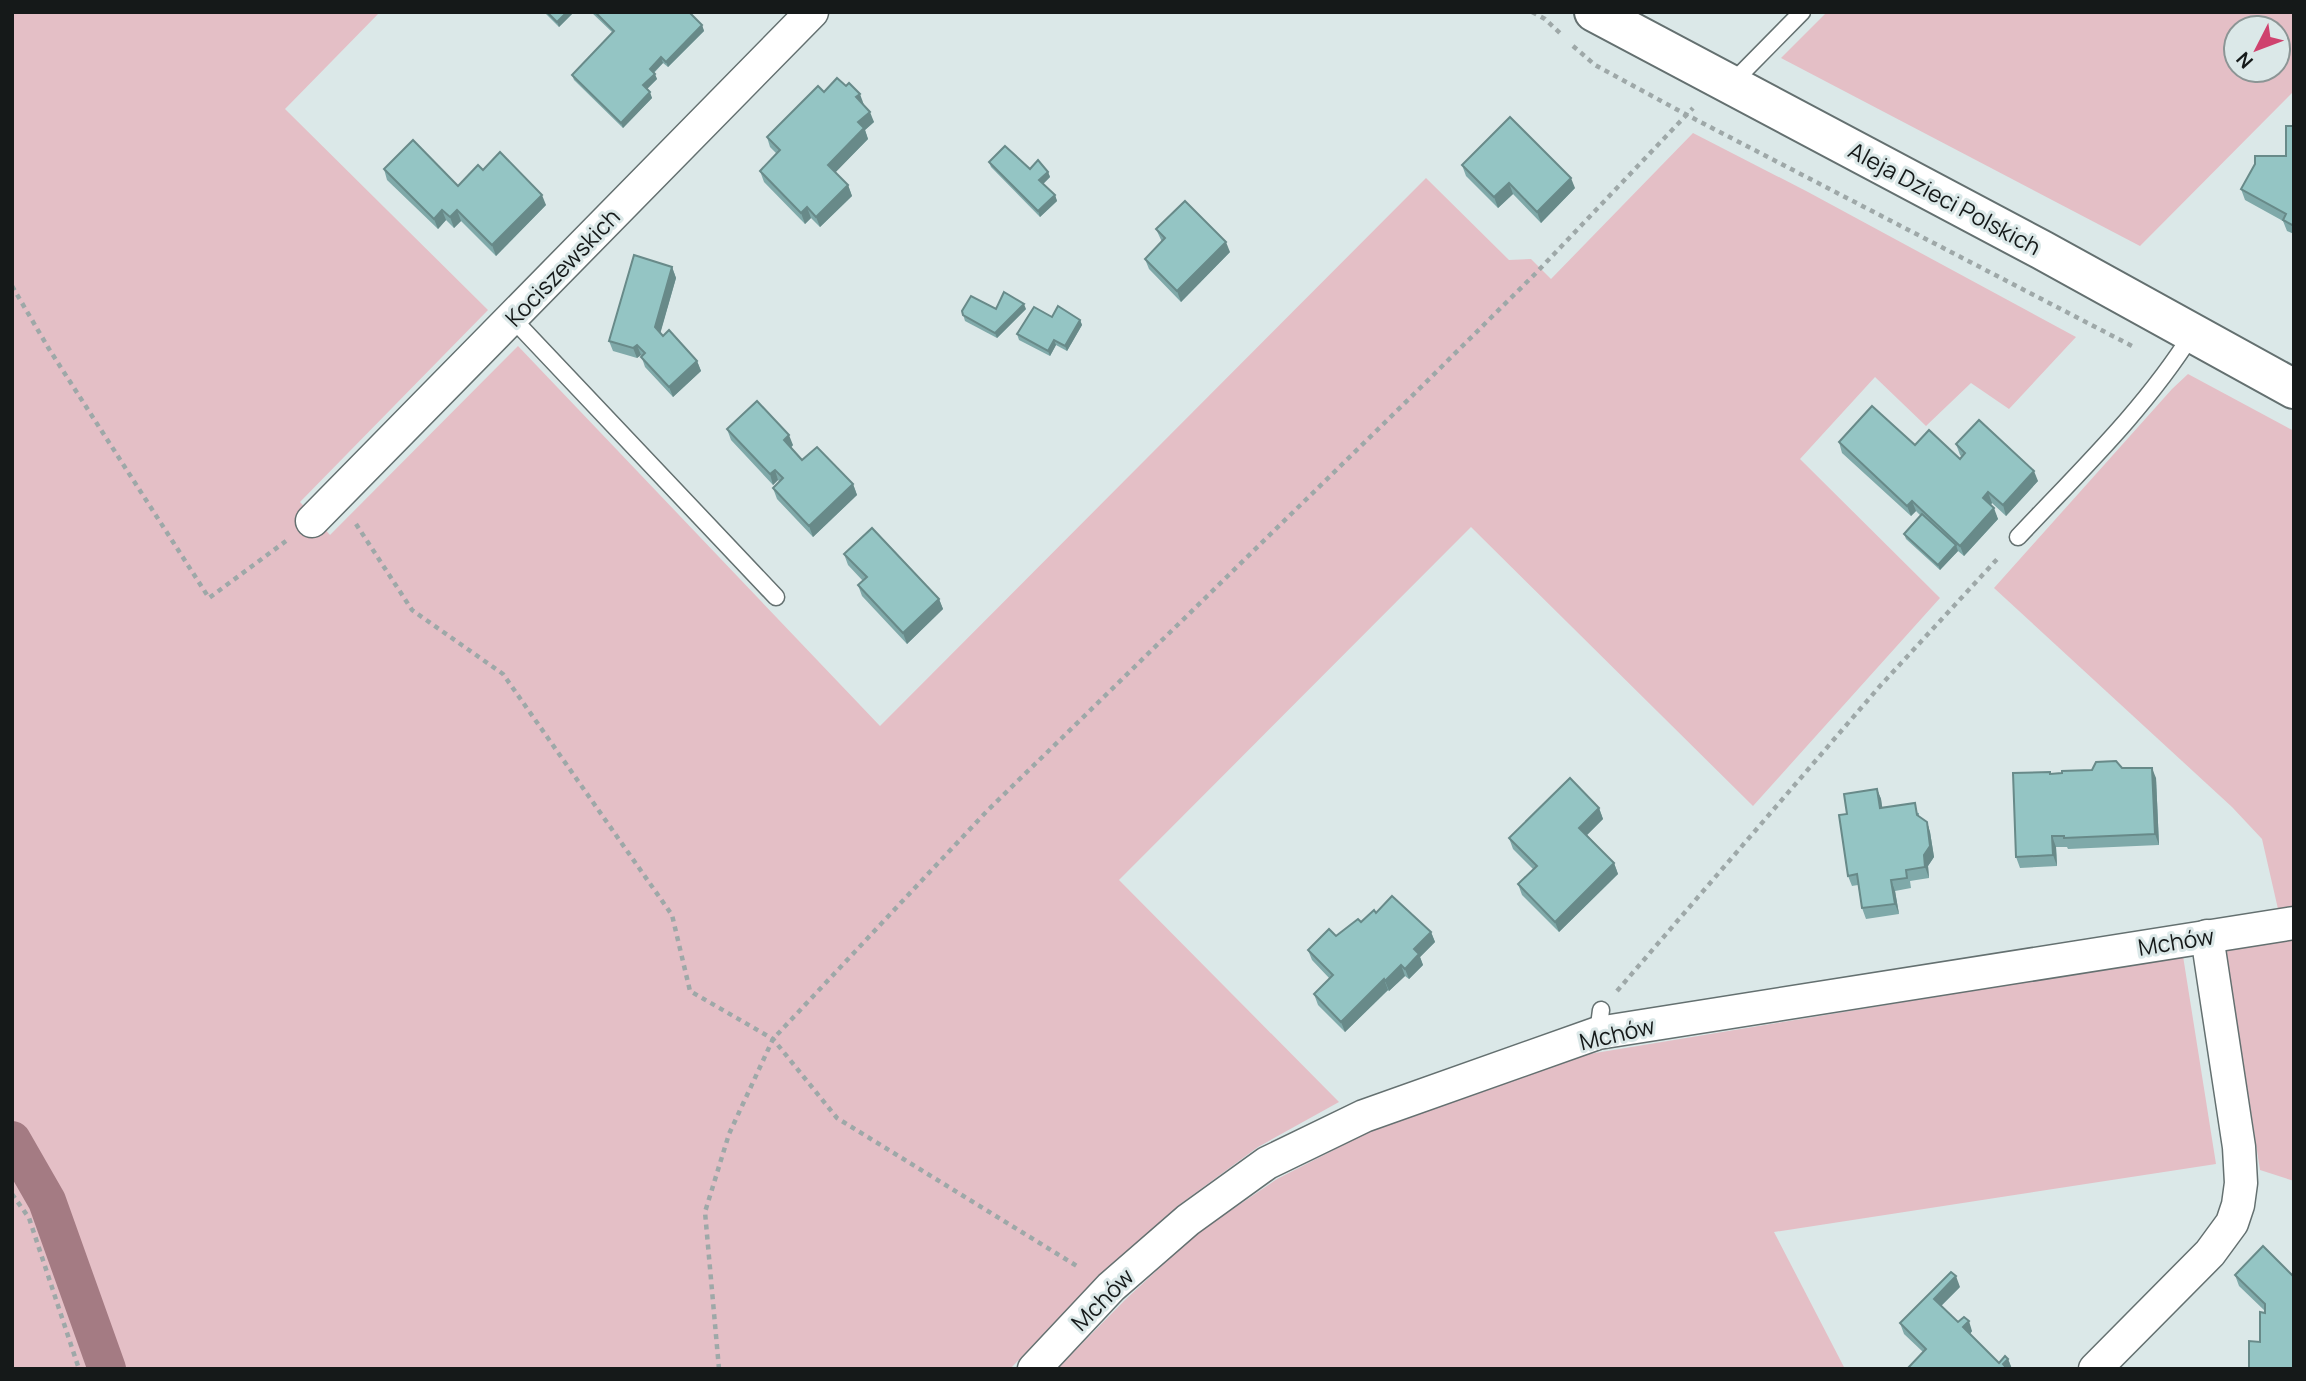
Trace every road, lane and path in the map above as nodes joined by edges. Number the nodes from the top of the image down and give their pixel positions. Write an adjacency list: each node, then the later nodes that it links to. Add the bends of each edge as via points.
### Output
1 (812, 12): 8 (street, Kociszewskich)
2 (1532, 12): 6 (path, via 1595,65)
3 (1594, 12): 5 (street, Aleja Dzieci Polskich)
4 (1802, 12): 5 (lane)
5 (1725, 81): 6 (path); 9 (street, Aleja Dzieci Polskich, via 2042,250)
6 (1687, 115): 9 (path, via 2124,343 2160,352); 18 (path, via 1535,274 987,811)
7 (12, 286): 12 (path, via 209,598)
8 (512, 318): 11 (street, Kociszewskich); 14 (lane)
9 (2184, 347): 10 (street, Aleja Dzieci Polskich); 13 (lane, via 2112,436)
10 (2294, 389)
11 (338, 495): 12 (street, Kociszewskich); 18 (path, via 412,610 503,674 671,915 690,991)
12 (312, 521)
13 (2018, 537): 17 (path, via 1880,686)
14 (776, 597)
15 (2294, 923): 16 (street, Mchów)
16 (2207, 936): 17 (street, Mchów); 24 (street, via 2239,1147 2238,1205 2232,1223 2210,1253)
17 (1600, 1022): 20 (street, Mchów, via 1364,1116 1266,1163 1188,1220)
18 (773, 1040): 20 (path, via 837,1118); 22 (path, via 729,1134 705,1212)
19 (12, 1194): 21 (path, via 29,1218)
20 (1111, 1287): 23 (street, Mchów)
21 (79, 1369)
22 (719, 1369)
23 (1034, 1369)
24 (2095, 1369)

